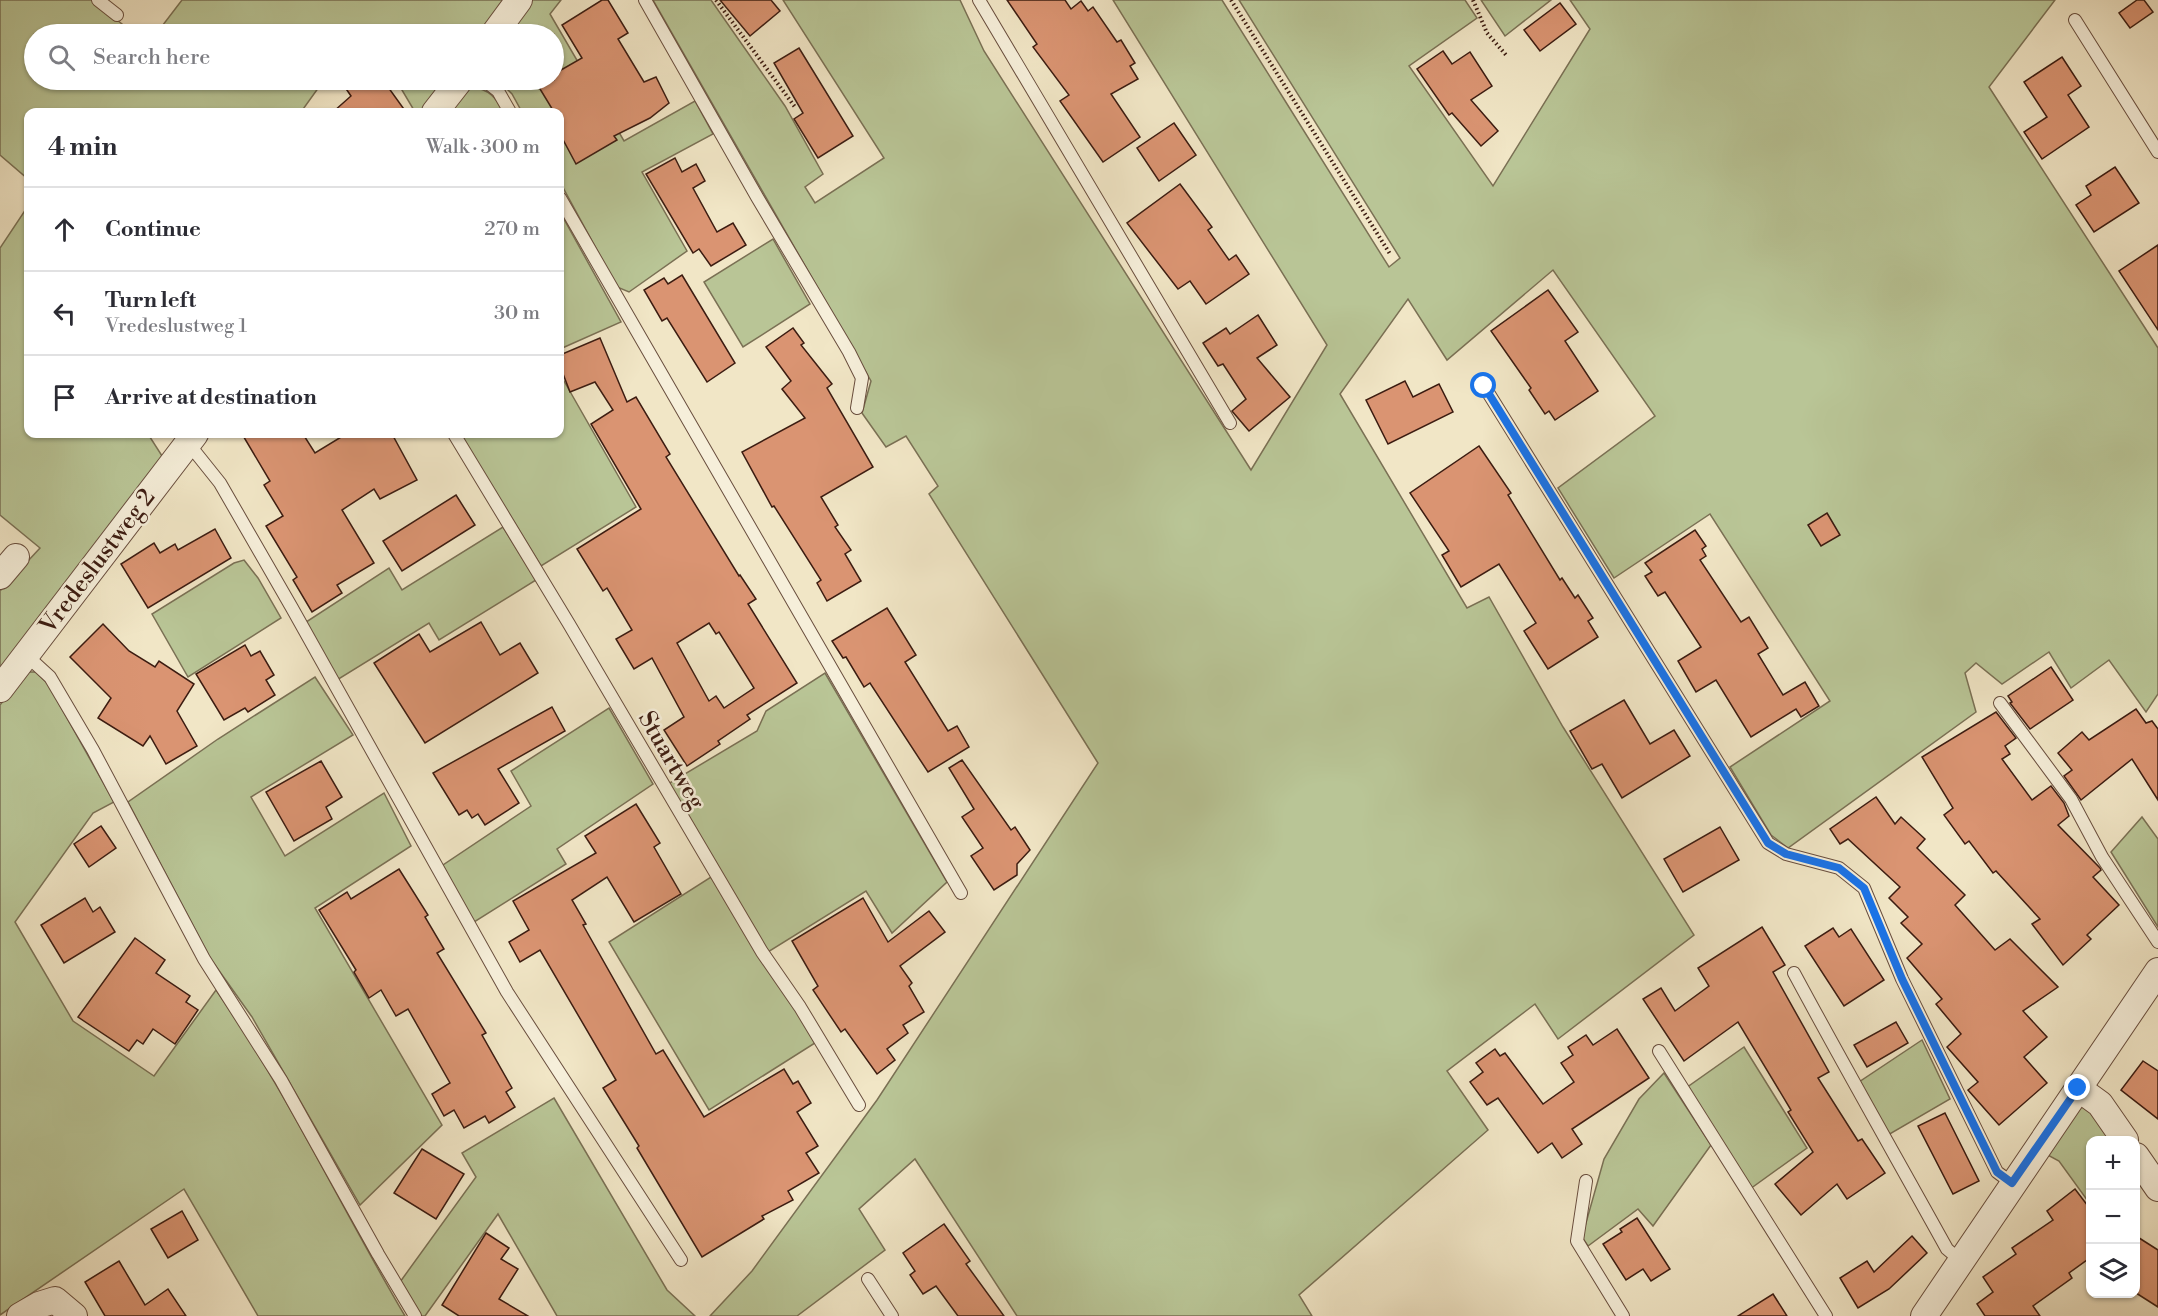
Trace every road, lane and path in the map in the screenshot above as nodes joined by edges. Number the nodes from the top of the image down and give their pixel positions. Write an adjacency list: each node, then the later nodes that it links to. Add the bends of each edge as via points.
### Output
1 (98, 0): 8 (lane)
2 (519, 0): 10 (street)
3 (645, 0): 21 (lane, via 849,352 862,378)
4 (716, 0): 14 (path)
5 (979, 0): 22 (lane)
6 (1231, 0): 19 (path)
7 (1473, 0): 11 (path, via 1487,33)
8 (117, 15)
9 (2075, 20): 17 (lane)
10 (501, 24)
11 (1506, 55)
12 (452, 90): 15 (street)
13 (497, 90): 16 (lane)
14 (795, 107)
15 (438, 108)
16 (508, 108)
17 (2158, 152)
18 (564, 205): 28 (lane)
19 (1390, 254)
20 (1484, 386): 38 (lane, via 1768,843 1786,854 1839,868 1864,888 1902,979 1997,1172)
21 (857, 408)
22 (1230, 423)
23 (192, 438): 25 (street, Vredeslustweg 2); 40 (lane, via 304,628 507,992)
24 (456, 438): 34 (lane, Stuartweg, via 762,952)
25 (26, 655): 26 (street, Vredeslustweg 2); 45 (lane, via 50,677 93,750 204,959 281,1080)
26 (0, 689)
27 (2000, 703): 29 (lane, via 2071,799 2102,857)
28 (961, 892)
29 (2158, 942)
30 (2158, 971): 33 (street)
31 (1794, 974): 41 (lane, via 1947,1249)
32 (1659, 1051): 48 (lane)
33 (2078, 1088): 35 (street, via 2100,1104); 38 (street)
34 (859, 1105)
35 (2122, 1136)
36 (2140, 1162): 39 (street)
37 (1586, 1180): 47 (lane, via 1577,1241)
38 (2012, 1183): 41 (street)
39 (2158, 1188)
40 (681, 1260)
41 (1960, 1260): 49 (street)
42 (868, 1279): 46 (lane)
43 (20, 1316): 44 (street, via 56,1300)
44 (74, 1316)
45 (415, 1316)
46 (892, 1316)
47 (1623, 1316)
48 (1826, 1316)
49 (1924, 1316)

